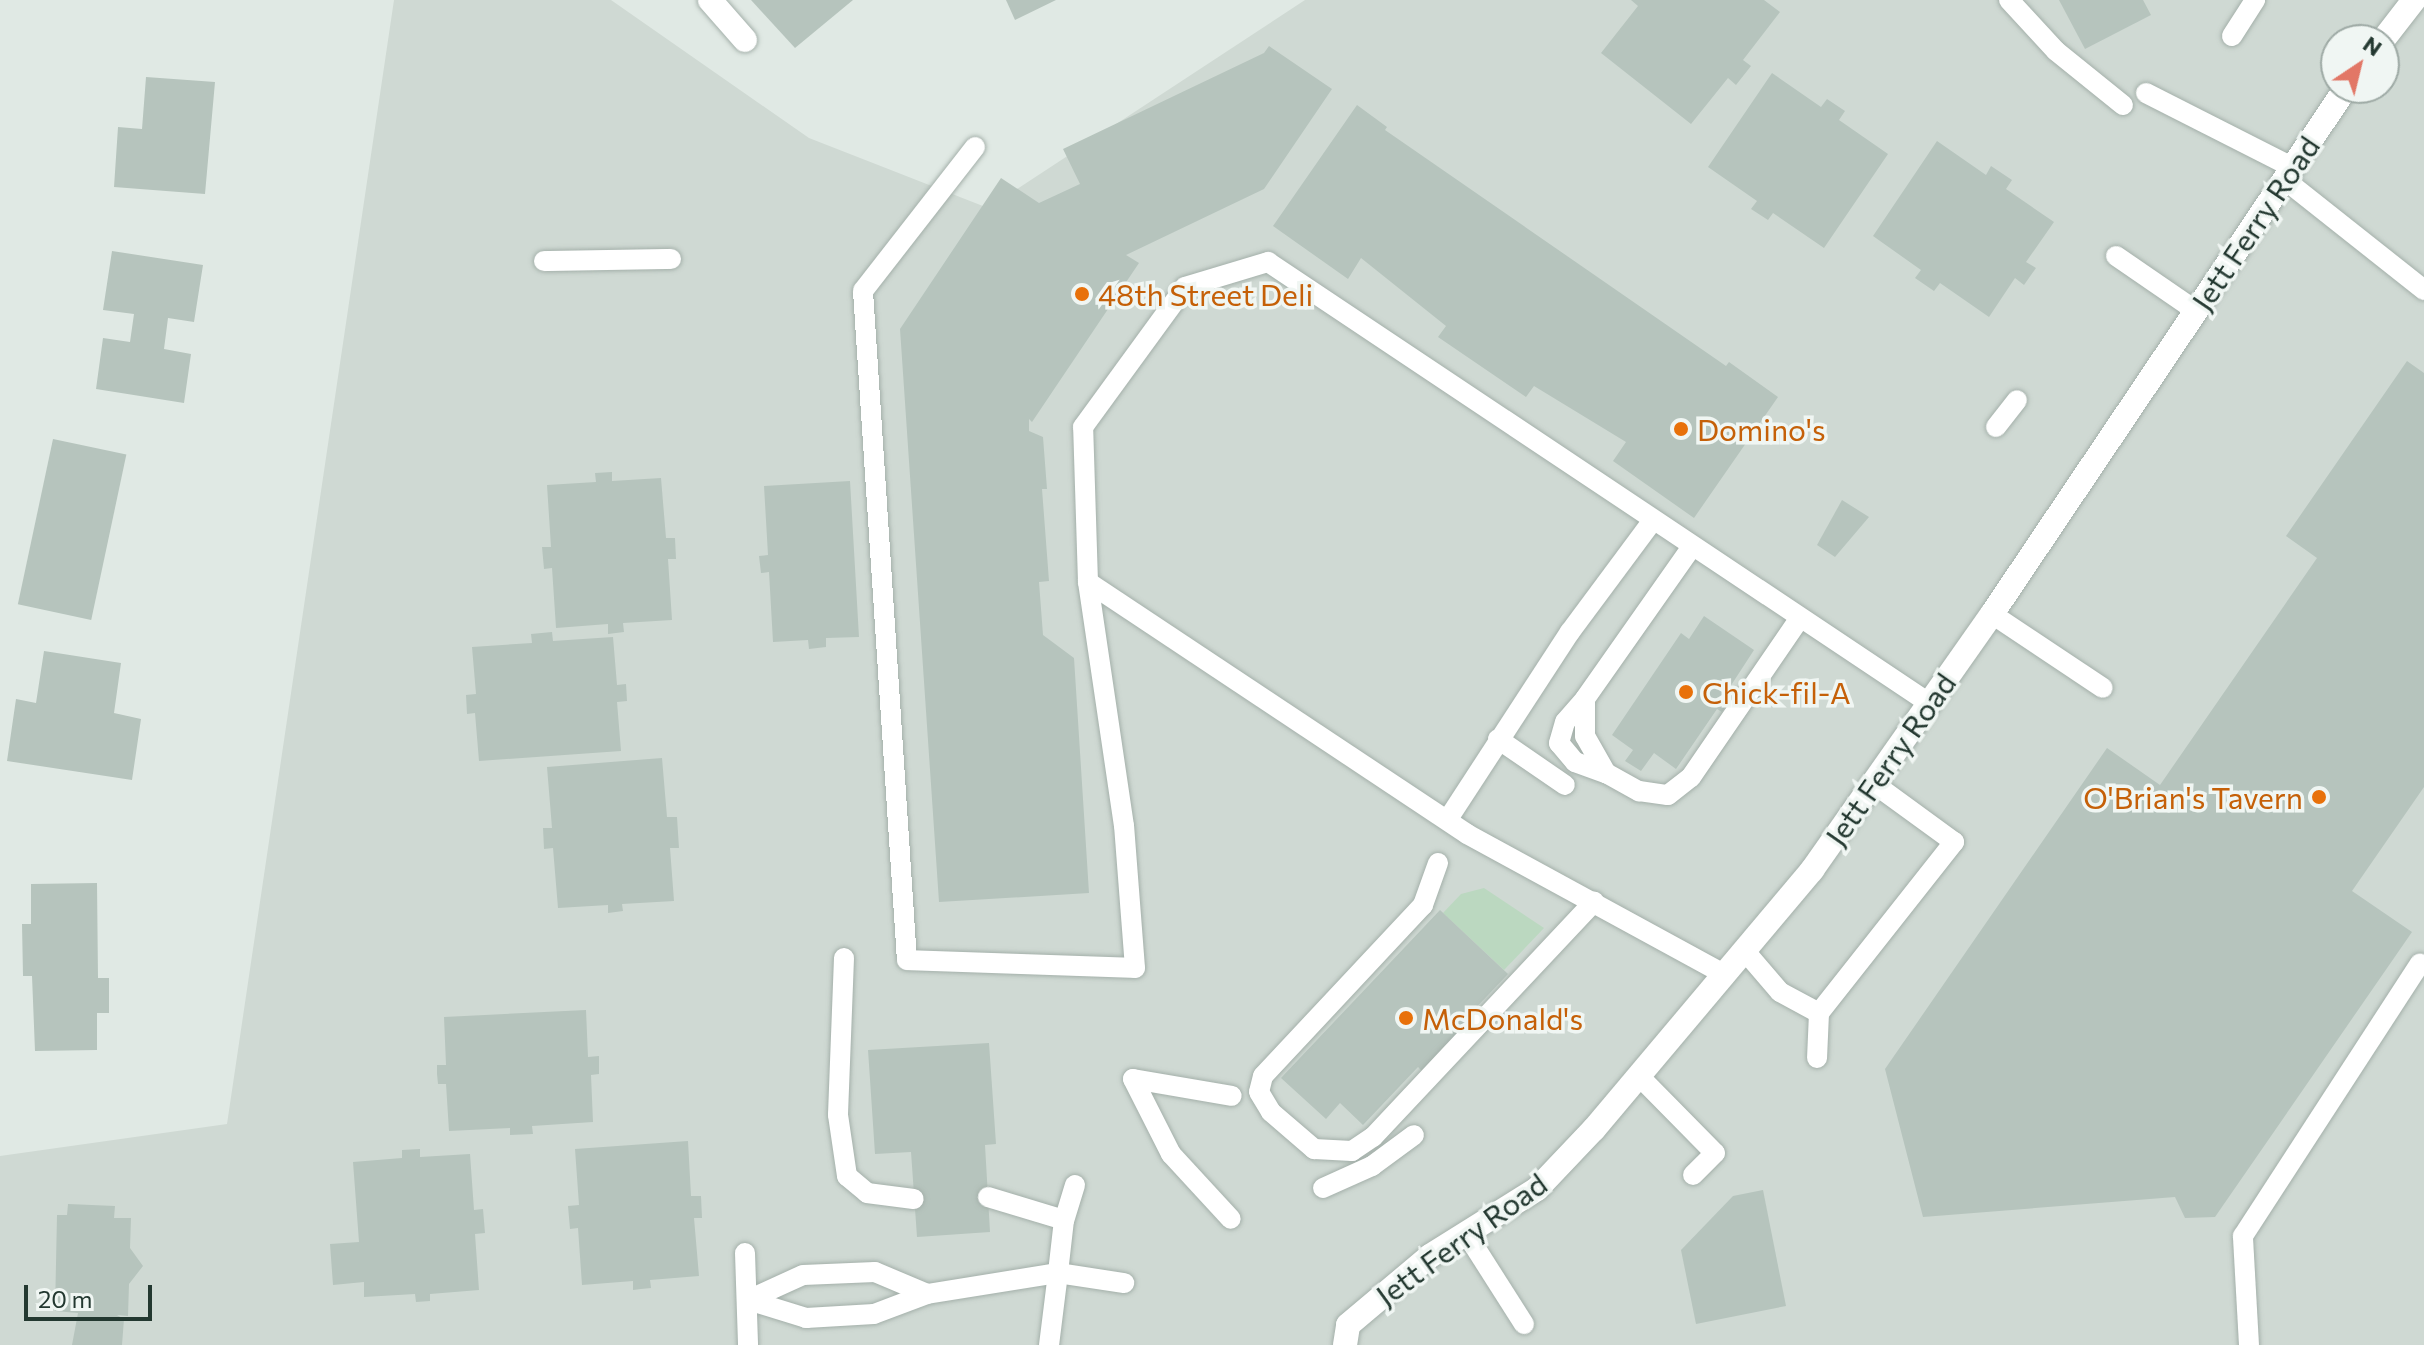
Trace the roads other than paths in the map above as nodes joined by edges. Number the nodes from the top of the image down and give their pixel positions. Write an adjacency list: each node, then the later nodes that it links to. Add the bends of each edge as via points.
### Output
1 (710, 0): 7 (street)
2 (2009, 0): 10 (lane, via 2056,51)
3 (2255, 0): 6 (lane)
4 (2414, 0): 5 (street)
5 (2395, 24)
6 (2232, 36)
7 (745, 40)
8 (2146, 93): 12 (lane)
9 (2335, 104): 12 (street, Jett Ferry Road)
10 (2123, 105)
11 (975, 147): 22 (lane, via 863,291 907,960 1135,968 1124,826)
12 (2288, 173): 16 (lane); 17 (street, Jett Ferry Road)
13 (2116, 256): 17 (lane)
14 (671, 259): 15 (lane)
15 (544, 261)
16 (2424, 290)
17 (2196, 311): 23 (street, Jett Ferry Road)
18 (2017, 400): 19 (lane)
19 (1996, 427)
20 (1651, 523): 21 (lane); 22 (lane, via 1268,262 1185,287 1083,427); 27 (lane)
21 (1691, 548): 24 (lane); 24 (lane, via 1585,699 1585,736 1606,773 1639,791 1668,795 1691,777)
22 (1088, 582): 30 (lane)
23 (1992, 614): 25 (lane); 26 (street, Jett Ferry Road)
24 (1800, 618): 26 (lane)
25 (2103, 688)
26 (1929, 703): 28 (street, Jett Ferry Road)
27 (1498, 739): 29 (lane); 30 (lane)
28 (1873, 783): 33 (street, Jett Ferry Road, via 1812,870); 37 (lane, via 1954,842)
29 (1565, 785)
30 (1448, 819): 32 (lane)
31 (1438, 863): 32 (lane, via 1423,905 1263,1076 1259,1092 1271,1112 1314,1149 1352,1151 1373,1137)
32 (1594, 902): 36 (lane)
33 (1744, 950): 36 (street, Jett Ferry Road); 37 (lane, via 1780,992)
34 (844, 958): 46 (lane, via 838,1115 847,1176 867,1193)
35 (2420, 963): 59 (lane, via 2243,1236)
36 (1724, 974): 39 (street, Jett Ferry Road)
37 (1819, 1013): 38 (lane)
38 (1817, 1058)
39 (1639, 1076): 42 (lane, via 1715,1153); 49 (street, Jett Ferry Road, via 1537,1189)
40 (1232, 1096): 47 (lane, via 1133,1079 1171,1154)
41 (1414, 1135): 44 (lane, via 1372,1166)
42 (1693, 1175)
43 (1075, 1185): 48 (lane)
44 (1323, 1188)
45 (988, 1197): 48 (lane)
46 (914, 1199)
47 (1231, 1219)
48 (1064, 1220): 51 (lane)
49 (1466, 1233): 55 (lane); 58 (street, Jett Ferry Road, via 1348,1325)
50 (745, 1253): 54 (lane)
51 (1058, 1273): 52 (lane); 53 (lane); 57 (lane)
52 (1124, 1283)
53 (927, 1294): 54 (lane, via 874,1314 806,1318); 54 (lane, via 875,1272 803,1275)
54 (748, 1300): 56 (lane)
55 (1524, 1324)
56 (748, 1345)
57 (1049, 1345)
58 (1345, 1345)
59 (2249, 1345)

